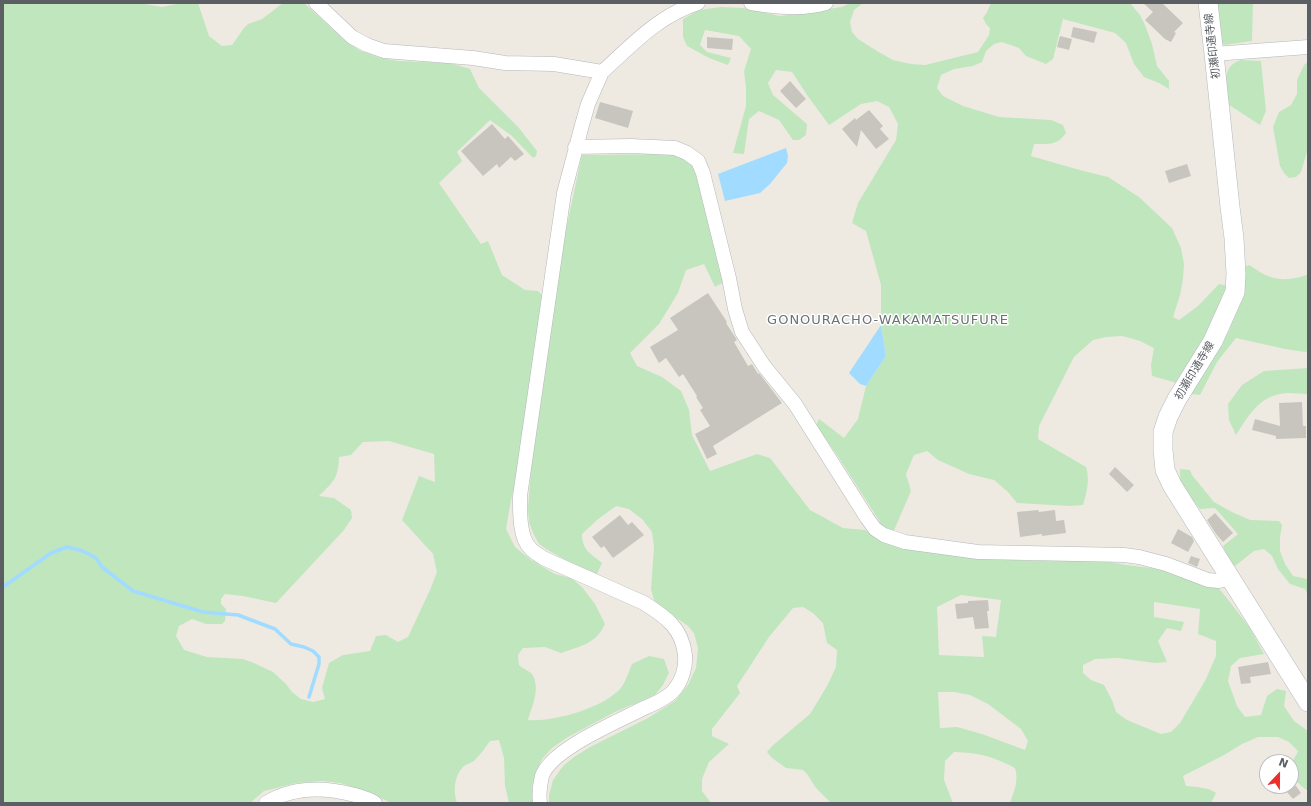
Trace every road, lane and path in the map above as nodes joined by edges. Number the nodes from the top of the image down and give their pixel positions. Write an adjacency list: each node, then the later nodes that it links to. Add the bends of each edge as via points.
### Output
1 (316, 3): 8 (street, via 352,37 384,51 505,63 554,64)
2 (698, 3): 8 (street, via 664,19 630,44)
3 (751, 3): 4 (street, via 796,7)
4 (826, 3)
5 (1208, 3): 7 (main road, 初瀬印通寺線)
6 (1308, 47): 7 (street)
7 (1214, 54): 10 (main road, 初瀬印通寺線, via 1234,238 1235,292 1213,342 1168,417 1163,432 1163,450 1165,470 1172,485)
8 (602, 72): 9 (street, via 588,104)
9 (575, 147): 10 (street, via 675,148 698,161 742,332 764,366 795,404 867,518 875,529 884,535 906,542 978,552 1124,555 1166,564 1208,580); 14 (street, via 564,193 520,496 521,525 529,548 543,558 644,603 660,613 673,624 680,635 685,663 674,690 661,700 588,736 559,754 542,775)
10 (1232, 578): 11 (main road, 初瀬印通寺線)
11 (1308, 702)
12 (266, 803): 13 (street, via 294,791 313,789 342,792)
13 (375, 803)
14 (540, 803)

